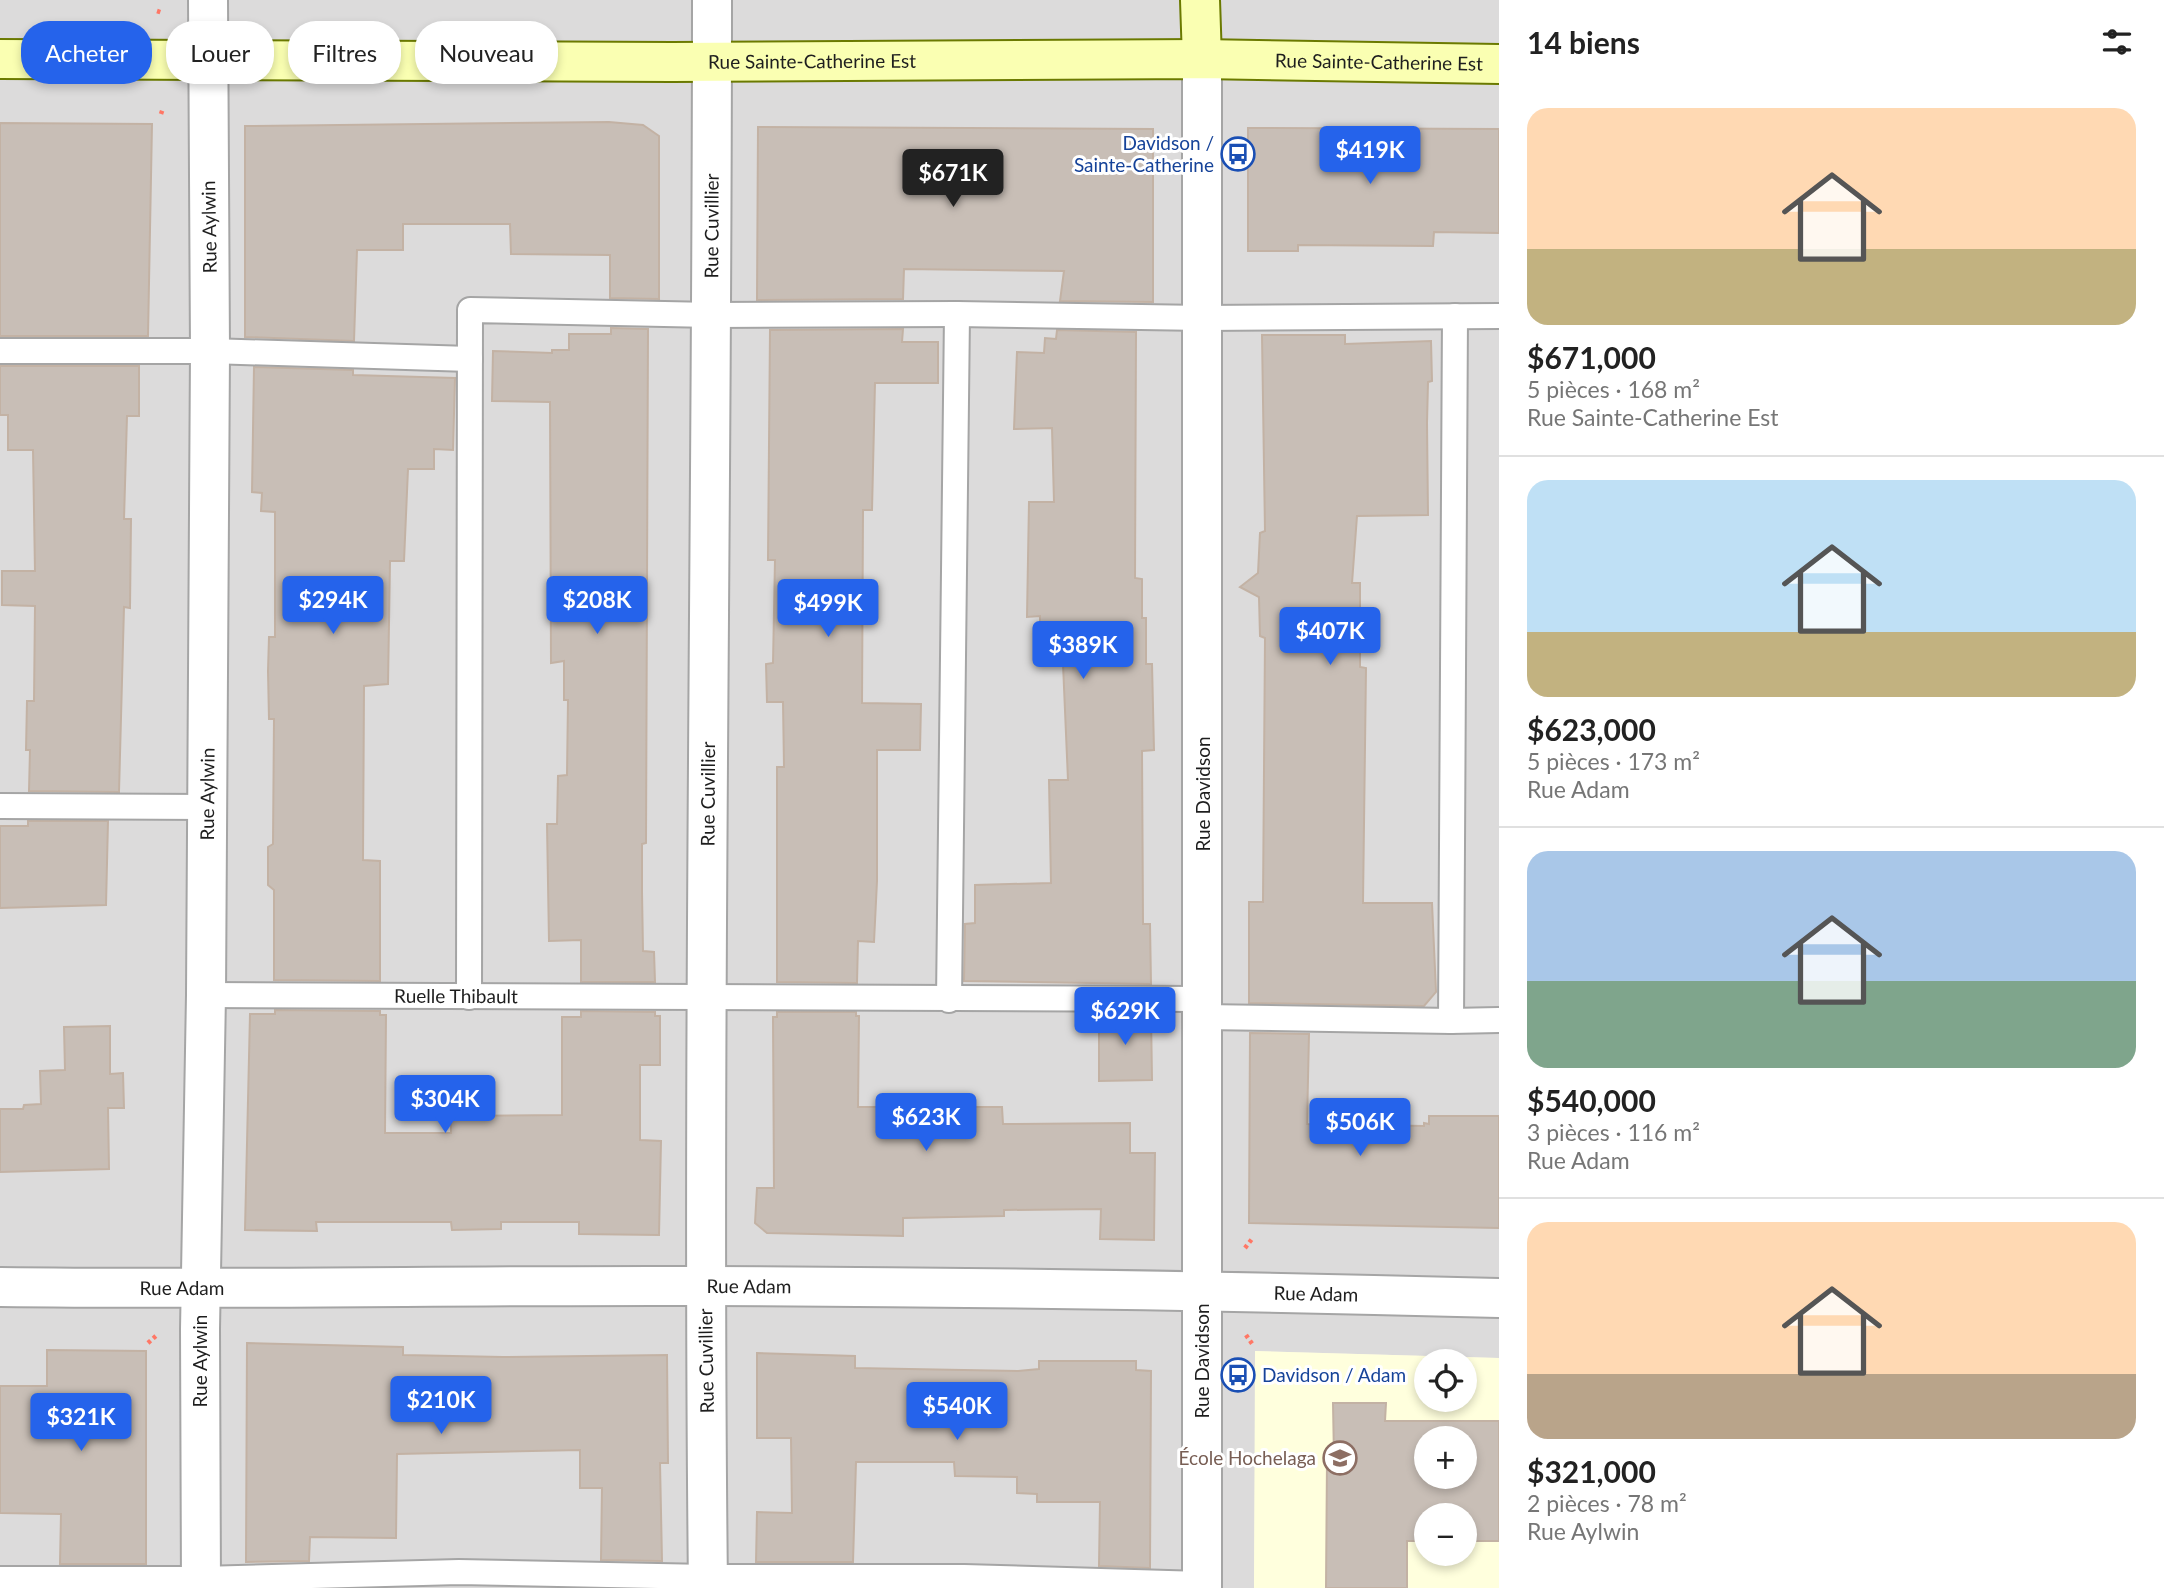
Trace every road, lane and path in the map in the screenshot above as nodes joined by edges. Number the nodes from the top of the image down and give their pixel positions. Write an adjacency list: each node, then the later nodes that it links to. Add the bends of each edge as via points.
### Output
1 (208, 0): 6 (street, Rue Aylwin)
2 (712, 0): 11 (street, Rue Cuvillier)
3 (1200, 0): 8 (street, Rue Davidson)
4 (156, 11): 5 (path)
5 (163, 13)
6 (208, 21)
7 (0, 59): 9 (street, Rue Sainte-Catherine Est)
8 (1202, 59): 11 (street, Rue Sainte-Catherine Est); 12 (street, Rue Sainte-Catherine Est); 18 (street, Rue Davidson)
9 (166, 60)
10 (274, 60): 11 (street, Rue Sainte-Catherine Est)
11 (712, 62): 15 (street, Rue Cuvillier)
12 (1499, 64)
13 (208, 84): 20 (street, Rue Aylwin)
14 (957, 314): 15 (lane); 18 (lane); 27 (lane)
15 (712, 315): 21 (lane, via 470,310); 25 (street, Rue Cuvillier)
16 (1455, 316): 17 (lane); 18 (lane); 30 (lane)
17 (1499, 316)
18 (1203, 318): 28 (street, Rue Davidson)
19 (0, 351): 20 (lane)
20 (210, 351): 21 (lane); 23 (street, Rue Aylwin)
21 (470, 359): 26 (lane)
22 (0, 806): 23 (lane)
23 (208, 807): 24 (street, Rue Aylwin)
24 (206, 995): 26 (lane, Ruelle Thibault); 35 (street, Rue Aylwin)
25 (705, 996): 26 (lane, Ruelle Thibault); 27 (lane, Ruelle Thibault); 33 (street, Rue Cuvillier)
26 (469, 997)
27 (949, 1000): 28 (lane, Ruelle Thibault)
28 (1203, 1008): 30 (lane, Ruelle Thibault); 36 (street, Rue Davidson)
29 (1499, 1020): 30 (lane, Ruelle Thibault)
30 (1451, 1021)
31 (1252, 1239): 32 (path)
32 (1245, 1248)
33 (705, 1286): 35 (street, Rue Adam); 36 (street, Rue Adam); 46 (street, Rue Cuvillier)
34 (0, 1287): 35 (street, Rue Adam)
35 (200, 1289): 45 (street, Rue Aylwin)
36 (1203, 1291): 37 (street, Rue Adam); 47 (street, Rue Davidson)
37 (1499, 1298)
38 (161, 1331): 40 (path)
39 (1246, 1335): 41 (path)
40 (148, 1343)
41 (1253, 1345)
42 (0, 1579): 45 (lane)
43 (459, 1580): 45 (lane); 46 (lane)
44 (964, 1582): 46 (lane); 47 (lane)
45 (201, 1583)
46 (708, 1583)
47 (1202, 1586)

